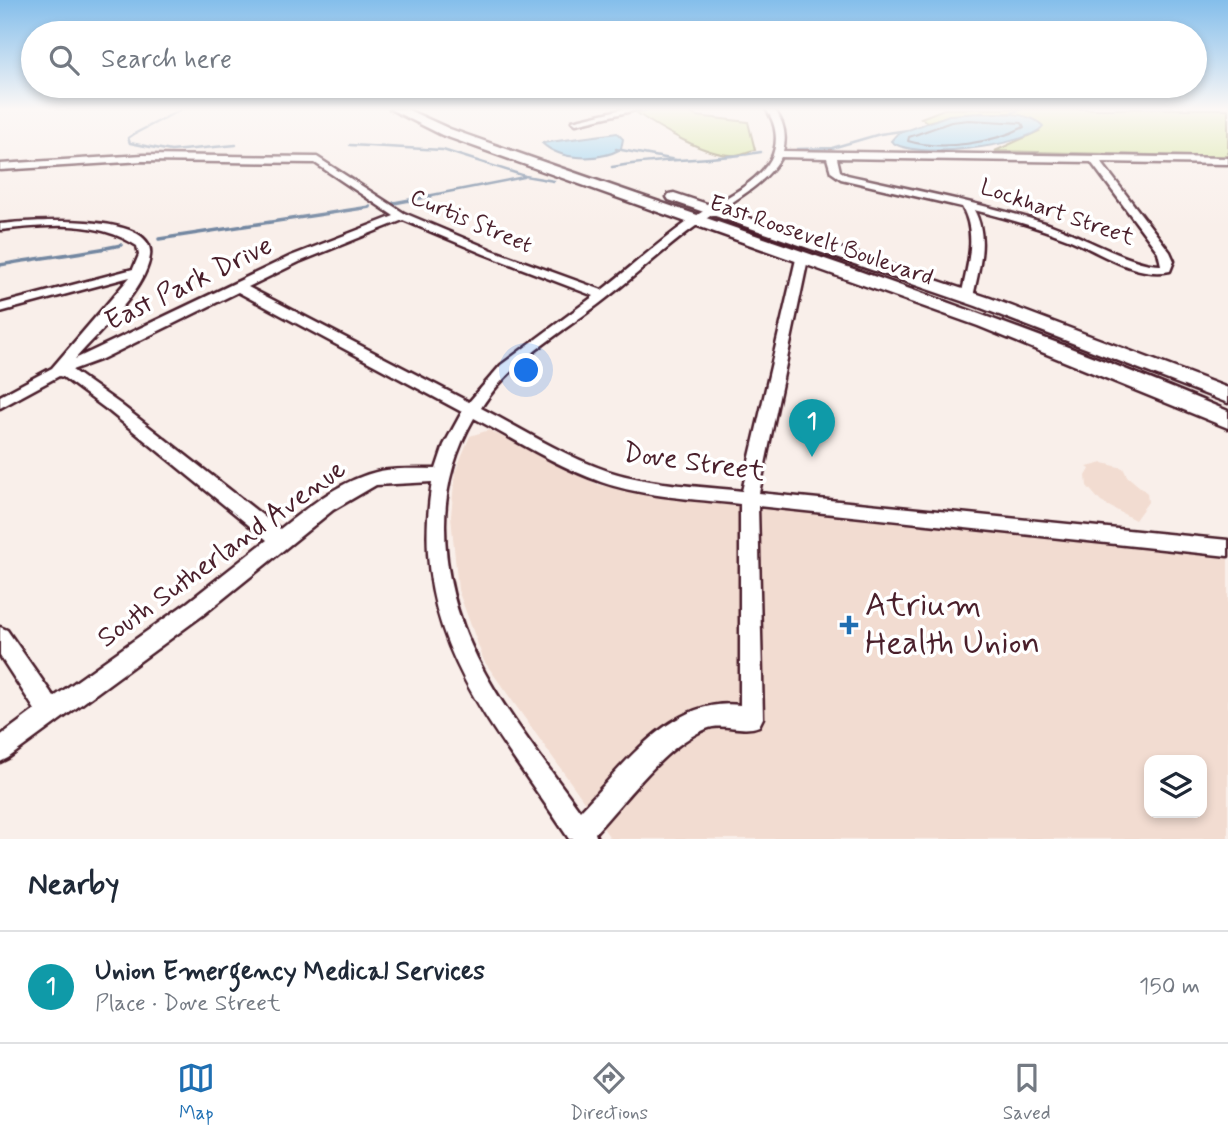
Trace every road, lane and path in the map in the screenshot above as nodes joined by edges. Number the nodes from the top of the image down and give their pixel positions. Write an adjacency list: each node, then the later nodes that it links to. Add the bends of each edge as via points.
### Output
1 (493, 148): 12 (highway, East Roosevelt Boulevard)
2 (529, 148): 10 (highway, East Roosevelt Boulevard)
3 (778, 148): 4 (street)
4 (777, 154): 5 (street); 10 (street, via 757,179)
5 (832, 157): 6 (street); 9 (street, Lockhart Street, via 836,172 844,177)
6 (1094, 159): 7 (street); 9 (street, Lockhart Street, via 1164,252 1166,268 1156,270 1036,224)
7 (1228, 161)
8 (0, 167): 11 (street, Curtis Street, via 143,158 317,160)
9 (965, 203): 18 (street, via 972,212 978,240)
10 (713, 210): 12 (street); 18 (highway, East Roosevelt Boulevard)
11 (402, 216): 16 (street, East Park Drive); 17 (street, Curtis Street)
12 (696, 221): 14 (highway, East Roosevelt Boulevard); 17 (street)
13 (0, 227): 15 (street, via 58,223 121,232 142,244 145,255)
14 (802, 259): 24 (highway, East Roosevelt Boulevard, via 985,322); 26 (street)
15 (139, 271): 19 (street); 20 (street, via 133,284)
16 (239, 287): 20 (street, East Park Drive); 23 (street, Dove Street)
17 (603, 295): 23 (street, via 515,362)
18 (967, 296): 21 (highway, East Roosevelt Boulevard)
19 (0, 308)
20 (57, 371): 22 (street, East Park Drive); 27 (street, via 115,408)
21 (1228, 396)
22 (0, 403)
23 (473, 410): 25 (street, via 449,451); 26 (street, Dove Street, via 606,477)
24 (1228, 421)
25 (442, 475): 27 (street, South Sutherland Avenue, via 365,482); 32 (street, via 439,577 457,643 476,683)
26 (749, 500): 28 (street, Dove Street); 32 (street, via 751,718 705,717 676,732)
27 (280, 540): 30 (street, South Sutherland Avenue)
28 (1228, 548)
29 (0, 637): 30 (street)
30 (53, 712): 31 (street, South Sutherland Avenue)
31 (0, 751)
32 (582, 835)

